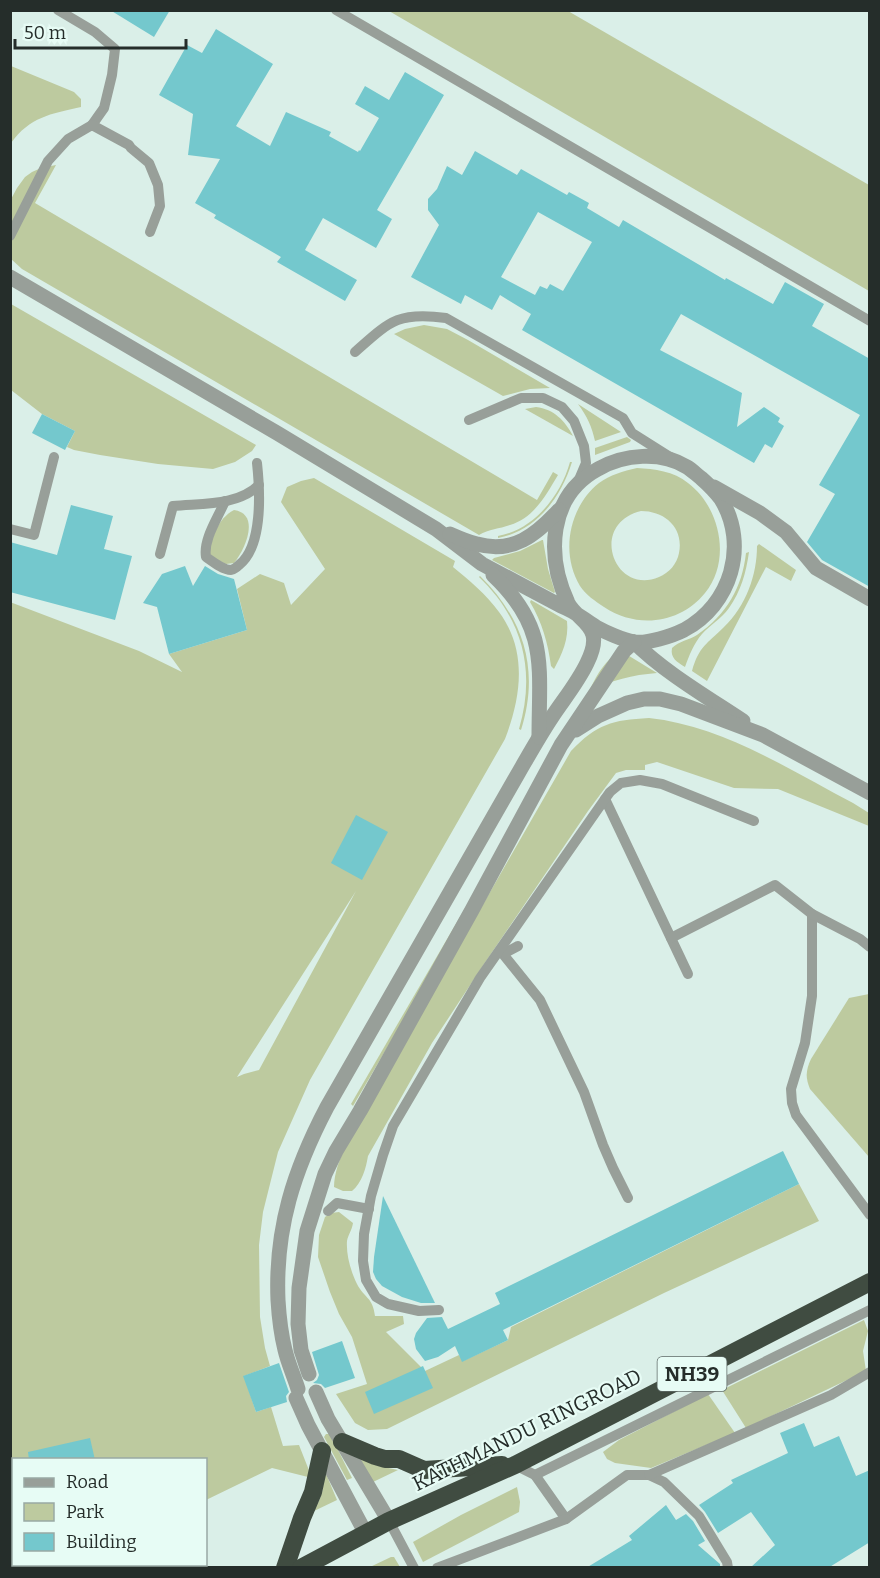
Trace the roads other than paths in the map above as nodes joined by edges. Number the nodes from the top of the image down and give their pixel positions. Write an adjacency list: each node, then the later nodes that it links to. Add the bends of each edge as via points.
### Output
1 (58, 10): 3 (lane, via 95,32 115,50 104,108)
2 (336, 10): 7 (lane)
3 (92, 125): 4 (lane, via 129,145 149,163 158,185 160,206); 5 (lane, via 68,138 48,161)
4 (150, 232)
5 (10, 236)
6 (10, 277): 19 (street)
7 (870, 321)
8 (355, 352): 12 (lane, via 386,325 403,317 446,318 623,418 632,433)
9 (469, 420): 15 (lane, via 521,398 543,398 562,407 574,421 586,457)
10 (54, 457): 18 (lane, via 34,535)
11 (257, 463): 14 (lane)
12 (687, 467): 13 (street); 15 (street, via 658,457 625,458 596,470)
13 (709, 484): 22 (street, via 786,532 816,568); 24 (street, via 722,501 734,532 729,580 715,605 692,626 659,639)
14 (259, 485): 16 (lane, via 242,497); 16 (lane, via 254,541 246,560 229,570 206,557 205,550)
15 (576, 485): 17 (street)
16 (225, 501): 20 (lane, via 173,506)
17 (561, 507): 19 (street, via 531,536 506,546 477,544); 23 (street, via 554,541 558,572)
18 (10, 529)
19 (436, 529): 21 (street)
20 (160, 554)
21 (482, 564): 23 (street); 26 (street, via 525,612 537,645)
22 (870, 599)
23 (572, 610): 24 (street, via 599,628); 26 (street, via 593,631 594,640 582,673)
24 (633, 642): 25 (street); 27 (street)
25 (763, 735): 27 (street, via 681,704 644,699 598,716); 28 (street)
26 (539, 737): 47 (street, via 314,1131 284,1214 279,1321 297,1394)
27 (561, 745): 44 (street, via 325,1174 307,1230 298,1288 301,1350)
28 (870, 793)
29 (604, 799): 30 (lane, via 621,783 640,780 662,784); 32 (lane); 37 (lane, via 480,978 393,1126)
30 (754, 821)
31 (812, 914): 32 (lane, via 776,885); 34 (lane); 39 (lane, via 812,996 805,1043 791,1089 792,1103 796,1115)
32 (671, 938): 35 (lane)
33 (518, 946): 36 (lane, via 503,954 540,1000)
34 (870, 947)
35 (688, 974)
36 (628, 1198)
37 (369, 1209): 38 (lane, via 338,1203); 41 (lane, via 363,1261 366,1280 376,1297 405,1309)
38 (328, 1211)
39 (870, 1215)
40 (870, 1282): 48 (highway, KATHMANDU RINGROAD / NH39)
41 (439, 1310)
42 (870, 1310): 49 (lane)
43 (870, 1372): 50 (lane, via 831,1395)
44 (309, 1374)
45 (316, 1392): 46 (street)
46 (342, 1442): 48 (highway, via 424,1470); 52 (street)
47 (322, 1451): 53 (street); 55 (highway, via 313,1492)
48 (515, 1465): 49 (lane); 52 (highway, KATHMANDU RINGROAD / NH39)
49 (535, 1475): 51 (lane)
50 (649, 1475): 51 (lane, via 627,1475); 58 (lane, via 664,1482 699,1516)
51 (566, 1519): 54 (lane)
52 (389, 1521): 53 (highway, KATHMANDU RINGROAD / NH39); 57 (lane)
53 (366, 1534): 56 (highway, KATHMANDU RINGROAD / NH39)
54 (444, 1566)
55 (285, 1568)
56 (301, 1568)
57 (414, 1568)
58 (728, 1568)

